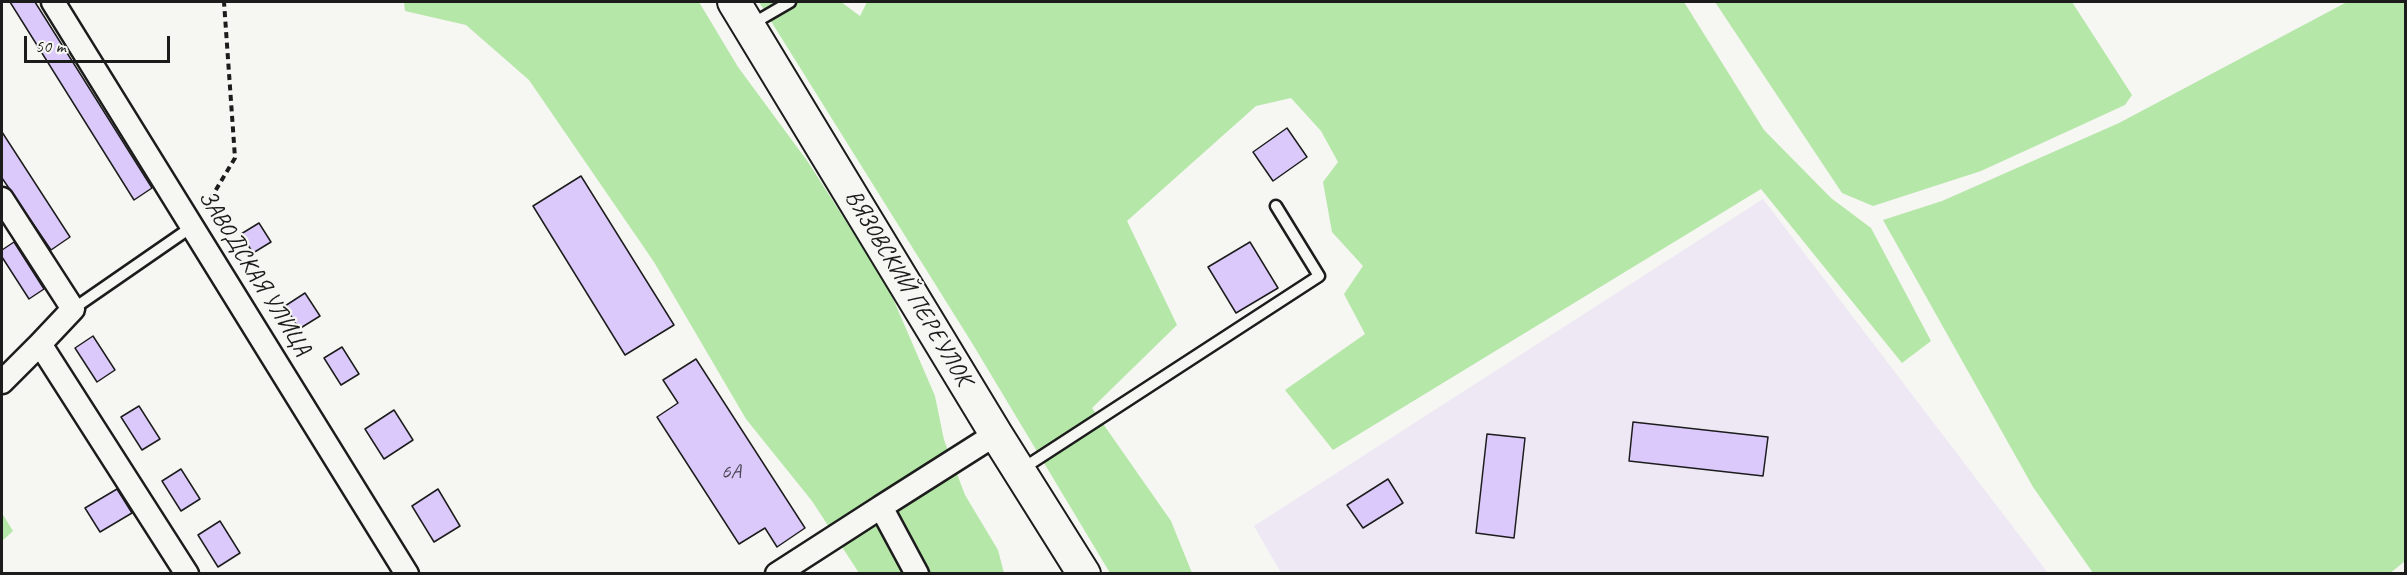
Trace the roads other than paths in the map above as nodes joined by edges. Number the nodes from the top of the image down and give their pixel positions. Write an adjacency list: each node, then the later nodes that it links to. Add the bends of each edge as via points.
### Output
1 (53, 2): 6 (street, ЗАВОДСКАЯ УЛИЦА)
2 (790, 2): 3 (lane)
3 (742, 14): 10 (street, ВЯЗОВСКИЙ ПЕРЕУЛОК)
4 (2, 199): 7 (street)
5 (1276, 206): 11 (lane, via 1319,276)
6 (193, 226): 7 (lane); 14 (street, ЗАВОДСКАЯ УЛИЦА)
7 (73, 309): 8 (street)
8 (40, 344): 9 (street); 13 (street)
9 (2, 382)
10 (996, 434): 11 (street, ВЯЗОВСКИЙ ПЕРЕУЛОК); 12 (street)
11 (1019, 470): 17 (street, ВЯЗОВСКИЙ ПЕРЕУЛОК)
12 (881, 507): 15 (street); 16 (street)
13 (188, 573)
14 (407, 573)
15 (777, 573)
16 (917, 573)
17 (1084, 573)

